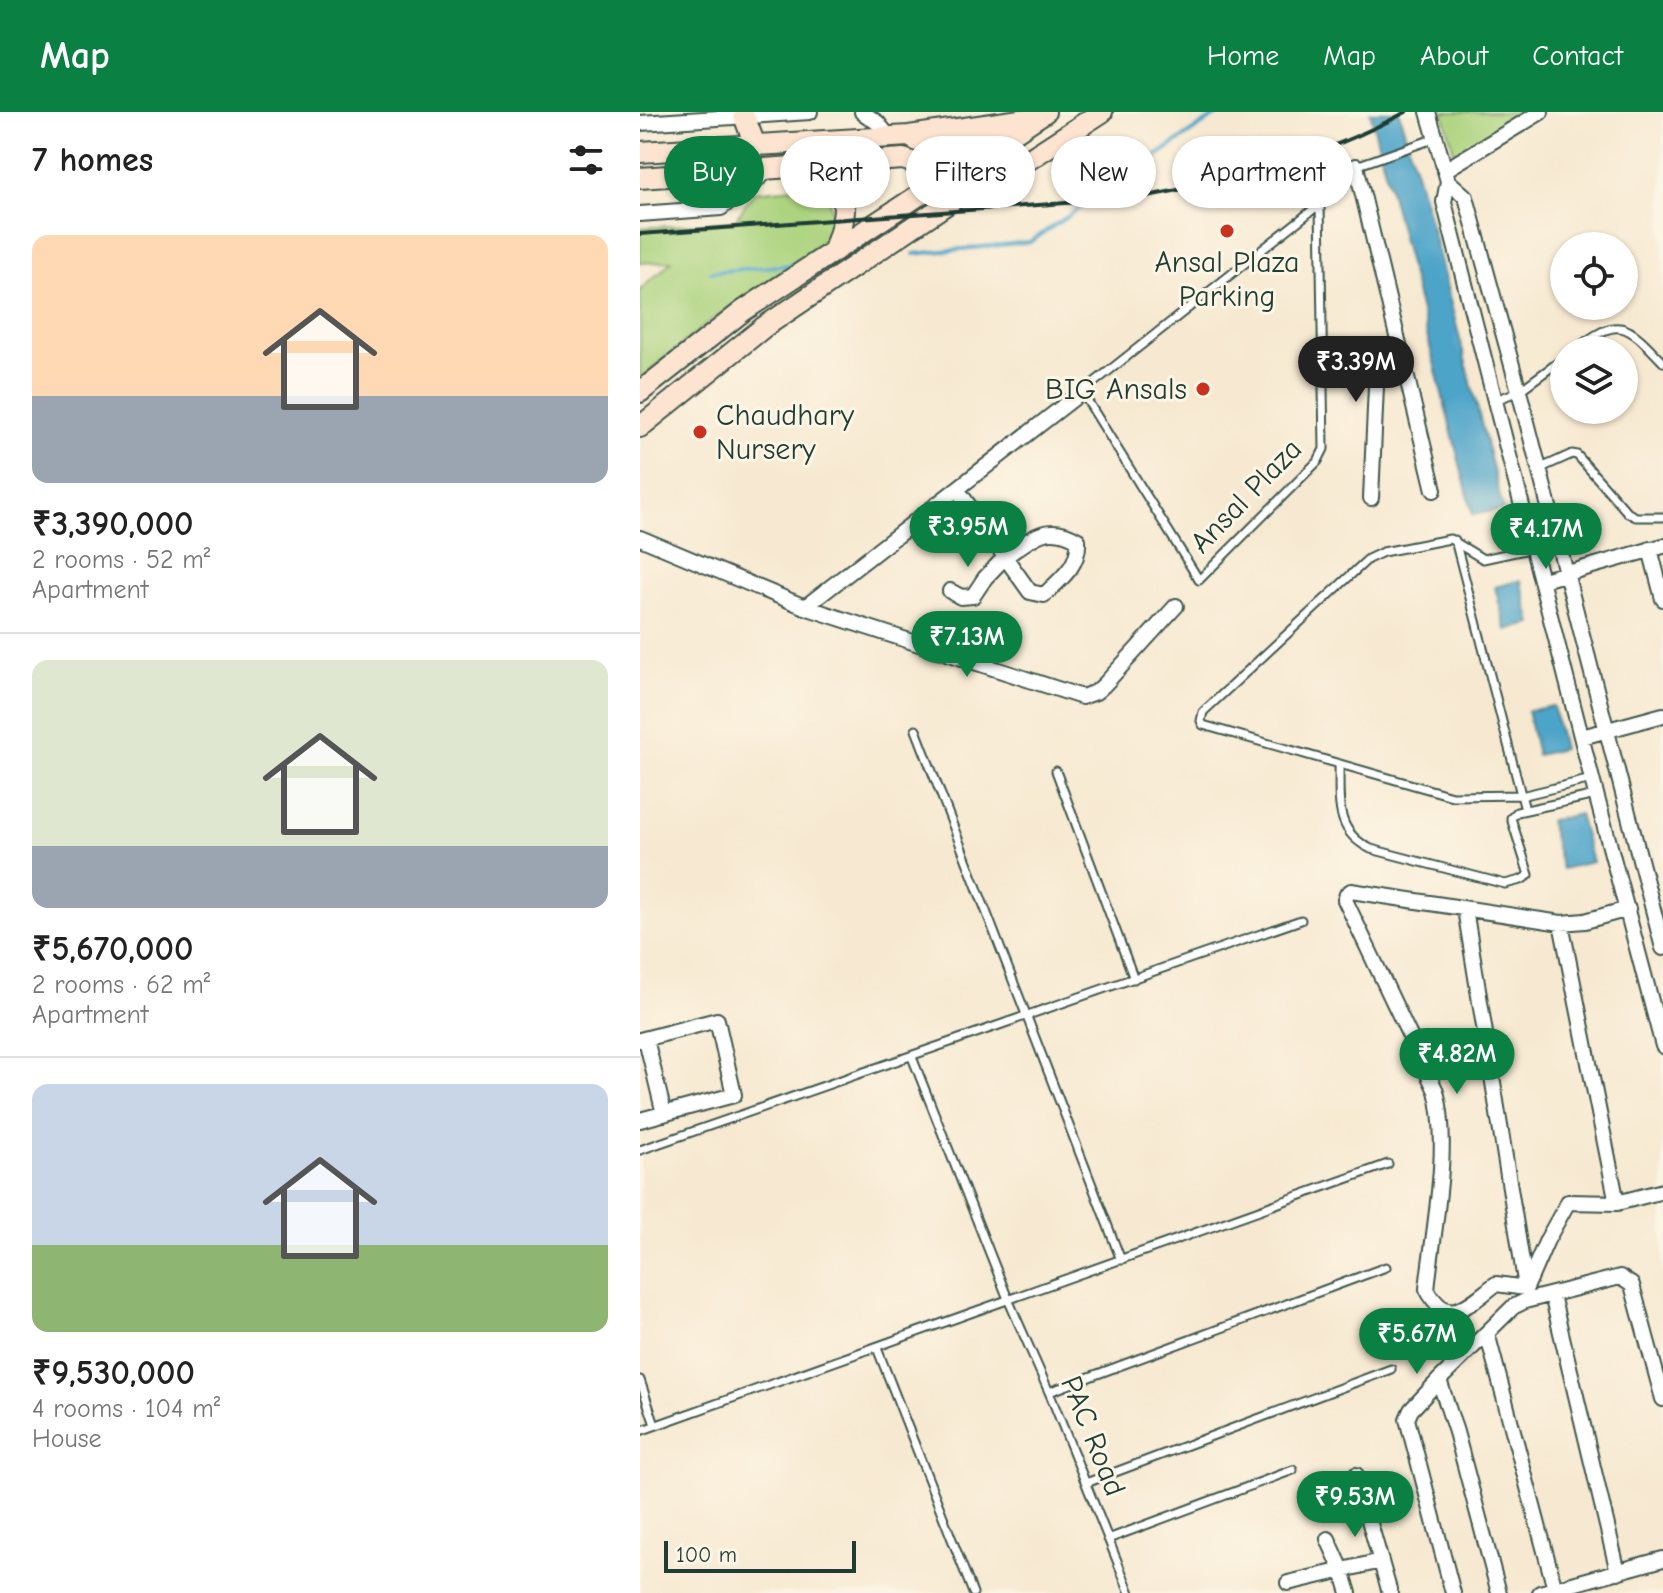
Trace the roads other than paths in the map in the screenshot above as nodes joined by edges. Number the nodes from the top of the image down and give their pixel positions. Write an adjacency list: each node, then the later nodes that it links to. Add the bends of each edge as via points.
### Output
1 (810, 112): 7 (street)
2 (1102, 112): 17 (main road)
3 (1428, 112): 12 (street)
4 (1541, 112): 22 (street)
5 (869, 114): 11 (street)
6 (1040, 115): 10 (main road); 11 (main road)
7 (744, 116): 8 (street); 9 (main road)
8 (640, 123)
9 (752, 136)
10 (1007, 136)
11 (899, 137): 13 (main road); 14 (main road)
12 (1436, 138): 19 (lane); 22 (street)
13 (906, 140)
14 (764, 144)
15 (664, 151): 16 (main road)
16 (640, 152)
17 (1035, 153)
18 (780, 166): 20 (main road)
19 (1356, 166): 21 (lane); 33 (street)
20 (772, 167): 23 (main road); 28 (street, via 721,208)
21 (1353, 169)
22 (1447, 176): 36 (street, via 1466,197); 39 (street, via 1444,202)
23 (640, 178)
24 (906, 202): 29 (main road)
25 (1320, 204): 25 (lane, Ansal Plaza, via 1324,449 1199,580 1082,392)
26 (843, 208): 29 (main road)
27 (947, 208): 40 (main road, via 764,327)
28 (640, 214)
29 (834, 250): 37 (main road, via 743,311)
30 (1593, 336): 31 (lane, via 1611,326)
31 (1635, 336)
32 (1638, 339): 34 (lane)
33 (1403, 361): 43 (street); 44 (street, via 1377,364)
34 (1663, 362)
35 (1550, 368): 36 (lane)
36 (1519, 391): 39 (lane); 41 (street)
37 (640, 392)
38 (1074, 398): 42 (street)
39 (1496, 400): 48 (street)
40 (640, 427)
41 (1539, 469): 45 (lane, via 1577,455 1628,513); 51 (street)
42 (957, 489): 50 (street); 56 (street)
43 (1434, 490)
44 (1371, 498)
45 (1663, 517)
46 (640, 538): 56 (street)
47 (1455, 540): 48 (lane, via 1483,559); 61 (lane, via 1368,559 1202,716 1203,725); 64 (lane)
48 (1534, 548): 52 (street)
49 (1657, 548): 51 (street); 54 (street)
50 (1005, 557): 50 (street, via 1044,532 1062,530 1078,540 1079,552 1068,573 1044,595 1030,592); 53 (street, via 973,596)
51 (1567, 573): 52 (street); 59 (street)
52 (1543, 580): 60 (street)
53 (950, 591)
54 (1663, 599)
55 (1176, 606): 56 (street, via 1104,685 1082,697)
56 (805, 607)
57 (1663, 715): 59 (street)
58 (916, 730): 73 (lane)
59 (1608, 730): 60 (street); 71 (street)
60 (1582, 737): 63 (street)
61 (1339, 764): 64 (lane, via 1452,796); 66 (lane, via 1340,819 1359,844 1505,884 1529,875 1511,818)
62 (1056, 771): 72 (lane)
63 (1592, 779): 64 (lane); 65 (street)
64 (1521, 795): 66 (lane)
65 (1596, 795): 66 (lane); 68 (street)
66 (1525, 810)
67 (1465, 909): 70 (street); 85 (street); 85 (street, via 1351,891 1345,897 1441,1111 1427,1289 1443,1310 1453,1311 1496,1284)
68 (1628, 909): 70 (street); 75 (street)
69 (1301, 920): 72 (lane)
70 (1561, 923): 82 (street)
71 (1663, 948)
72 (1134, 979): 73 (lane)
73 (1027, 1017): 76 (lane); 83 (lane)
74 (643, 1039): 77 (street); 77 (street, via 717,1020 734,1095)
75 (1663, 1046)
76 (912, 1057): 79 (lane); 87 (lane, PAC Road)
77 (664, 1114): 78 (street)
78 (640, 1120)
79 (640, 1150)
80 (1388, 1164): 83 (lane)
81 (1663, 1191): 82 (street)
82 (1617, 1203): 85 (street, via 1568,1202)
83 (1121, 1260): 87 (lane)
84 (1386, 1267): 93 (lane)
85 (1526, 1288)
86 (1552, 1295): 88 (street, via 1519,1303); 94 (street, via 1620,1277 1629,1281); 105 (street)
87 (1008, 1299): 89 (lane); 93 (lane, PAC Road)
88 (1487, 1333): 92 (street); 109 (street)
89 (877, 1348): 95 (lane); 110 (lane)
90 (1391, 1369): 99 (lane)
91 (640, 1380): 95 (lane)
92 (1439, 1380): 114 (street, via 1411,1410 1407,1423); 115 (street)
93 (1049, 1392): 99 (lane, PAC Road)
94 (1663, 1399)
95 (655, 1425): 96 (lane)
96 (640, 1431)
97 (1293, 1470): 100 (lane)
98 (1356, 1475): 103 (street)
99 (1086, 1483): 100 (lane, PAC Road)
100 (1108, 1539): 111 (lane, PAC Road)
101 (1328, 1539): 104 (street)
102 (1663, 1559): 105 (street)
103 (1381, 1561): 104 (street); 113 (street)
104 (1342, 1570): 107 (street); 112 (street)
105 (1618, 1572): 108 (street)
106 (1288, 1583): 107 (street)
107 (1305, 1586)
108 (1594, 1586): 109 (street)
109 (1547, 1591)
110 (973, 1593)
111 (1130, 1593)
112 (1349, 1593)
113 (1390, 1593)
114 (1453, 1593)
115 (1499, 1593)

